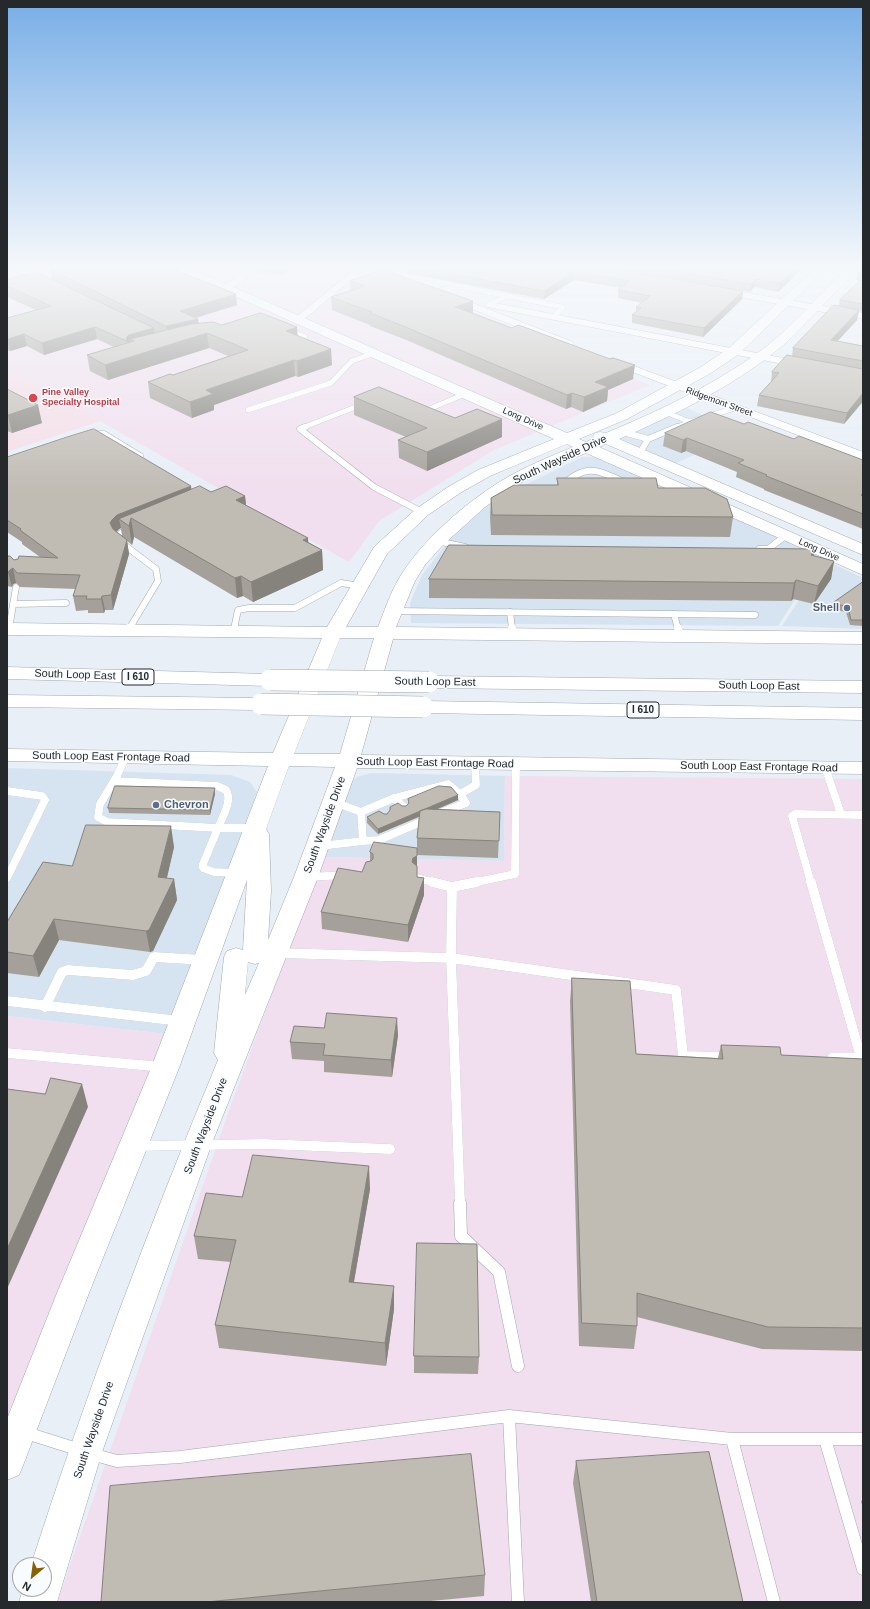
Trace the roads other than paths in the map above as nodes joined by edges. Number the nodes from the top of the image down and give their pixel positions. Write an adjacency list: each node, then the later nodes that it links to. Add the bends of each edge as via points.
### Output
1 (355, 344): 9 (main road, Long Drive)
2 (569, 344): 7 (street)
3 (697, 344): 8 (street)
4 (741, 344): 8 (main road, South Wayside Drive)
5 (775, 344): 10 (main road, South Wayside Drive)
6 (389, 349): 9 (main road)
7 (581, 349)
8 (734, 351): 10 (street); 13 (main road, South Wayside Drive)
9 (375, 353): 15 (main road, Long Drive); 20 (lane, via 352,361 331,383)
10 (760, 356): 12 (street); 16 (main road, South Wayside Drive, via 736,374)
11 (603, 358): 13 (street, Ridgemont Street)
12 (811, 366)
13 (676, 386): 16 (street, Ridgemont Street); 24 (main road, South Wayside Drive, via 622,416)
14 (487, 387): 15 (main road)
15 (465, 394): 19 (lane, via 420,412); 27 (main road, Long Drive)
16 (700, 394): 18 (street, Ridgemont Street); 21 (main road, South Wayside Drive)
17 (371, 402): 38 (lane, via 300,429 374,487)
18 (736, 408): 23 (lane); 32 (street, Ridgemont Street)
19 (413, 409)
20 (248, 410)
21 (665, 412): 23 (lane); 25 (main road, South Wayside Drive)
22 (566, 421): 24 (main road, Long Drive)
23 (690, 422): 29 (lane)
24 (586, 430): 27 (main road, South Wayside Drive); 28 (main road, Long Drive)
25 (623, 432): 28 (main road, South Wayside Drive); 29 (lane)
26 (86, 435): 33 (lane, via 104,434)
27 (567, 438): 30 (main road, Long Drive); 38 (main road, South Wayside Drive, via 484,473)
28 (606, 439): 30 (main road, South Wayside Drive); 31 (main road, Long Drive)
29 (648, 439): 31 (lane)
30 (588, 447): 37 (main road, Long Drive, via 677,491); 39 (main road, South Wayside Drive, via 537,468 479,504)
31 (640, 453): 36 (main road, Long Drive)
32 (863, 456)
33 (144, 458)
34 (570, 487): 35 (lane, via 556,490 570,476 591,469 629,487)
35 (621, 488)
36 (726, 491): 37 (main road); 45 (main road, Long Drive)
37 (706, 500): 41 (main road, Long Drive)
38 (422, 512): 39 (main road); 47 (main road, South Wayside Drive, via 380,551)
39 (454, 525): 42 (main road, South Wayside Drive)
40 (135, 528): 56 (lane, via 117,537 156,569 158,581)
41 (786, 536): 44 (lane, via 768,549); 46 (main road, Long Drive)
42 (437, 541): 43 (lane); 51 (main road, South Wayside Drive, via 406,580)
43 (469, 547)
44 (752, 549)
45 (863, 550)
46 (863, 570)
47 (360, 586): 57 (lane, via 341,583 295,608 238,610); 58 (main road, South Wayside Drive)
48 (16, 587): 50 (lane)
49 (66, 603): 50 (lane)
50 (13, 604): 55 (lane)
51 (394, 611): 52 (lane); 59 (main road, South Wayside Drive)
52 (510, 612): 53 (lane); 60 (lane)
53 (674, 614): 54 (lane); 61 (lane)
54 (755, 614)
55 (8, 629): 56 (main road)
56 (128, 630): 57 (main road)
57 (234, 631): 58 (main road)
58 (334, 632): 59 (main road); 69 (main road, South Wayside Drive)
59 (385, 632): 60 (main road); 70 (main road, South Wayside Drive)
60 (512, 633): 61 (main road)
61 (680, 635): 62 (main road)
62 (863, 638)
63 (7, 673): 64 (main road, South Loop East / I 610, bridge, via 270,680)
64 (863, 687)
65 (7, 702): 66 (main road, I 610, bridge)
66 (863, 714)
67 (7, 756): 68 (main road, South Loop East Frontage Road)
68 (125, 758): 69 (main road, South Loop East Frontage Road); 75 (lane)
69 (280, 761): 70 (main road, South Loop East Frontage Road); 84 (main road, South Wayside Drive)
70 (348, 762): 71 (main road, South Loop East Frontage Road); 79 (main road, South Wayside Drive)
71 (475, 764): 72 (main road, South Loop East Frontage Road); 77 (lane, via 476,785)
72 (516, 764): 73 (main road, South Loop East Frontage Road); 93 (lane, via 515,874)
73 (825, 767): 74 (main road, South Loop East Frontage Road); 82 (lane)
74 (863, 768)
75 (114, 781): 85 (lane, via 205,785 224,789 229,801); 85 (lane, via 100,804 97,814 101,820)
76 (7, 791): 91 (lane, via 42,796 45,800)
77 (460, 794): 78 (lane, via 448,784 422,795); 86 (lane, via 466,803 399,828 379,840)
78 (394, 798): 80 (lane); 81 (lane, via 378,809)
79 (333, 802): 81 (lane); 87 (main road, South Wayside Drive)
80 (404, 806)
81 (361, 812): 86 (lane)
82 (841, 814): 83 (lane); 103 (lane, via 792,816)
83 (863, 814)
84 (256, 825): 85 (lane); 88 (main road, South Wayside Drive); 94 (main road, via 259,891)
85 (218, 828): 88 (lane, via 203,868 213,872)
86 (363, 841): 87 (lane)
87 (317, 846): 90 (main road, South Wayside Drive)
88 (238, 874): 96 (main road, South Wayside Drive)
89 (354, 875): 90 (lane)
90 (306, 877): 94 (main road, South Wayside Drive)
91 (7, 878)
92 (417, 878): 93 (lane)
93 (452, 887): 95 (lane)
94 (255, 955): 95 (lane); 96 (main road); 105 (main road); 105 (main road, South Wayside Drive)
95 (451, 958): 101 (lane, via 676,990 683,1056); 109 (lane, via 461,1236 499,1272)
96 (206, 960): 98 (lane, via 154,957 146,971 133,975 68,970 62,972); 99 (main road, South Wayside Drive)
97 (7, 1001): 98 (lane)
98 (45, 1006): 99 (lane)
99 (183, 1022): 104 (main road, South Wayside Drive)
100 (7, 1053): 104 (lane)
101 (737, 1057)
102 (822, 1058): 103 (lane)
103 (862, 1058)
104 (166, 1068): 107 (main road, South Wayside Drive)
105 (225, 1076): 106 (main road, South Wayside Drive)
106 (198, 1143): 107 (lane); 108 (lane); 115 (main road, South Wayside Drive)
107 (134, 1146): 111 (main road, South Wayside Drive)
108 (390, 1149)
109 (518, 1366)
110 (509, 1416): 112 (lane); 115 (lane, via 180,1457 117,1461); 119 (lane)
111 (13, 1430): 115 (lane); 116 (main road, South Wayside Drive)
112 (732, 1439): 113 (lane); 120 (lane)
113 (825, 1439): 114 (lane); 118 (lane)
114 (863, 1439)
115 (85, 1452): 117 (main road, South Wayside Drive)
116 (7, 1463)
117 (52, 1557)
118 (863, 1569)
119 (518, 1602)
120 (774, 1602)

